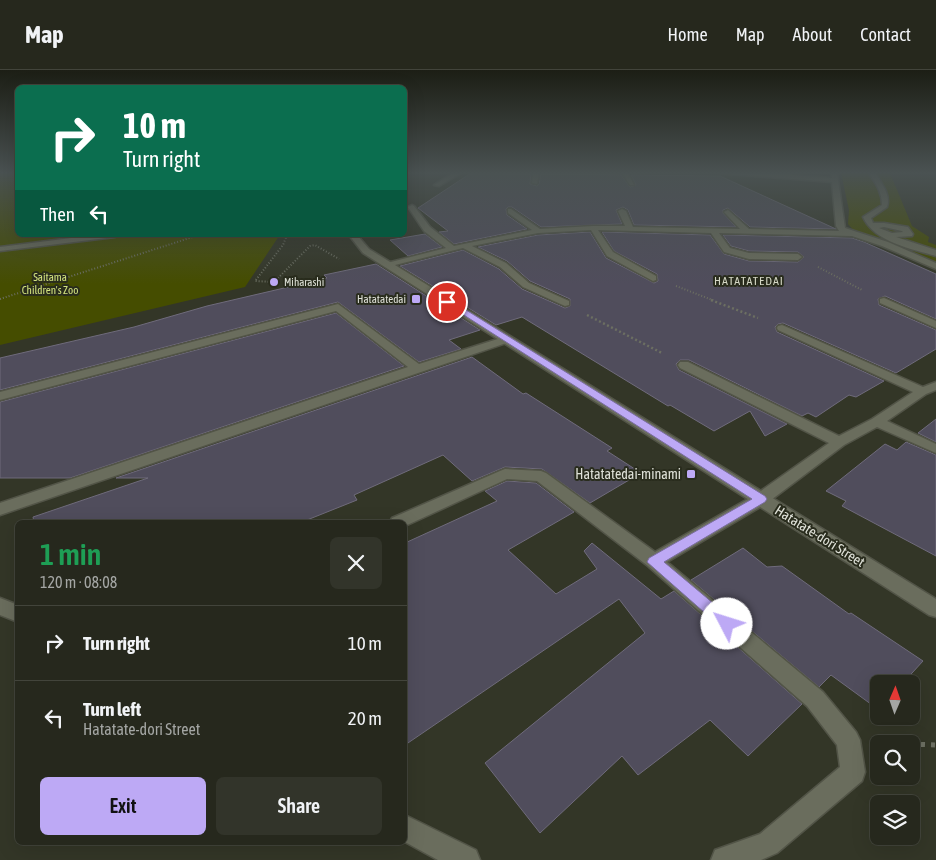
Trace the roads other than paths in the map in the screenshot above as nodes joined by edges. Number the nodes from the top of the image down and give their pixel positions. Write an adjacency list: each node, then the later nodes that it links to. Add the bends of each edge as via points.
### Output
1 (414, 210): 17 (street, via 427,229)
2 (622, 210): 8 (street)
3 (838, 210): 12 (street, via 840,226)
4 (879, 210): 18 (street, via 867,217 876,230)
5 (511, 211): 9 (street)
6 (728, 212): 11 (street)
7 (593, 228): 8 (street); 9 (street); 22 (street, via 610,254)
8 (630, 229): 10 (street)
9 (538, 231): 15 (street)
10 (713, 231): 11 (street); 19 (street, via 727,250 749,256)
11 (747, 232): 12 (street)
12 (850, 234): 21 (street, via 885,244)
13 (99, 237): 16 (street)
14 (355, 237): 20 (street, Hatatate-dori Street, via 366,251)
15 (466, 246): 17 (street); 24 (street, via 503,265 526,285)
16 (0, 249)
17 (453, 249): 20 (street)
18 (936, 253)
19 (798, 257)
20 (387, 264): 27 (street, Hatatate-dori Street)
21 (936, 266)
22 (653, 278)
23 (884, 301): 25 (street)
24 (564, 303)
25 (936, 325)
26 (782, 328): 30 (street)
27 (508, 340): 29 (street); 35 (street, Hatatate-dori Street)
28 (684, 365): 33 (street)
29 (417, 368): 31 (street, via 338,307); 36 (street)
30 (931, 389): 32 (street)
31 (0, 396)
32 (877, 422): 33 (street); 34 (street)
33 (839, 442): 35 (street)
34 (936, 449)
35 (761, 499): 38 (street); 40 (street, Hatatate-dori Street)
36 (0, 509)
37 (402, 520): 38 (street, via 505,474 541,476)
38 (654, 562): 44 (street, via 815,699 848,740 853,772 768,844)
39 (0, 606): 41 (street)
40 (936, 609)
41 (15, 613)
42 (407, 829): 43 (street)
43 (466, 860)
44 (725, 860)

